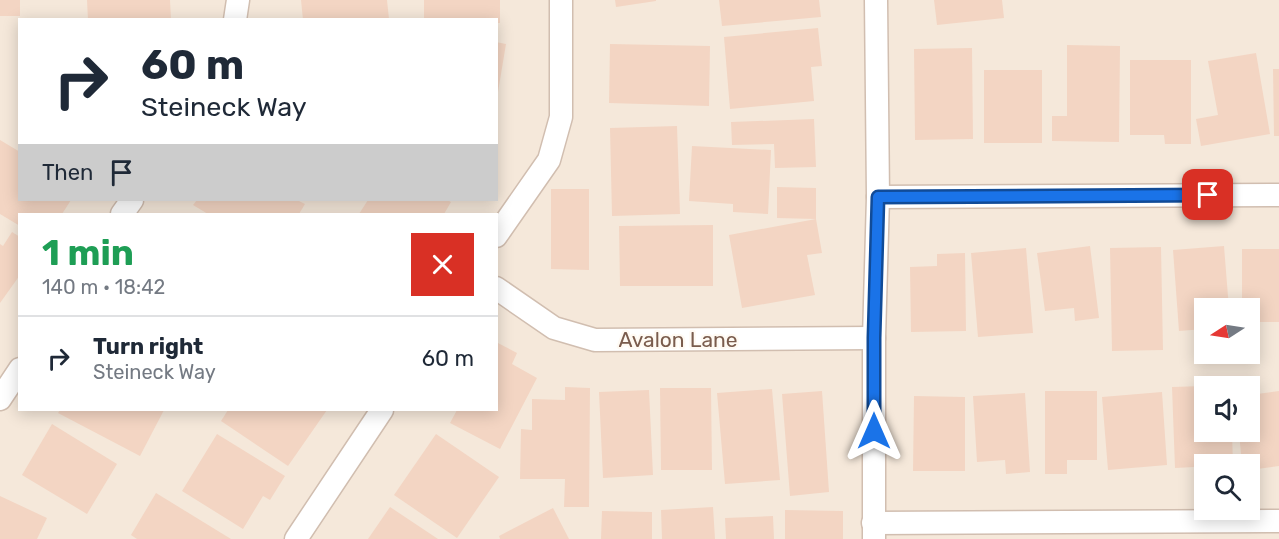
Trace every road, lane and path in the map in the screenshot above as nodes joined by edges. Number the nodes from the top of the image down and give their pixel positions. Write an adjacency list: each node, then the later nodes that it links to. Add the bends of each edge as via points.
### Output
1 (238, 0): 4 (street)
2 (561, 0): 7 (street, via 561,117 549,160)
3 (876, 0): 6 (street)
4 (235, 18)
5 (1279, 195): 6 (street)
6 (878, 197): 9 (street)
7 (498, 233)
8 (498, 289): 9 (street, Avalon Lane, via 554,328 595,340)
9 (874, 338): 14 (street)
10 (18, 372): 11 (street)
11 (0, 399)
12 (381, 411): 15 (street)
13 (1279, 521): 14 (street)
14 (874, 531)
15 (296, 539)

